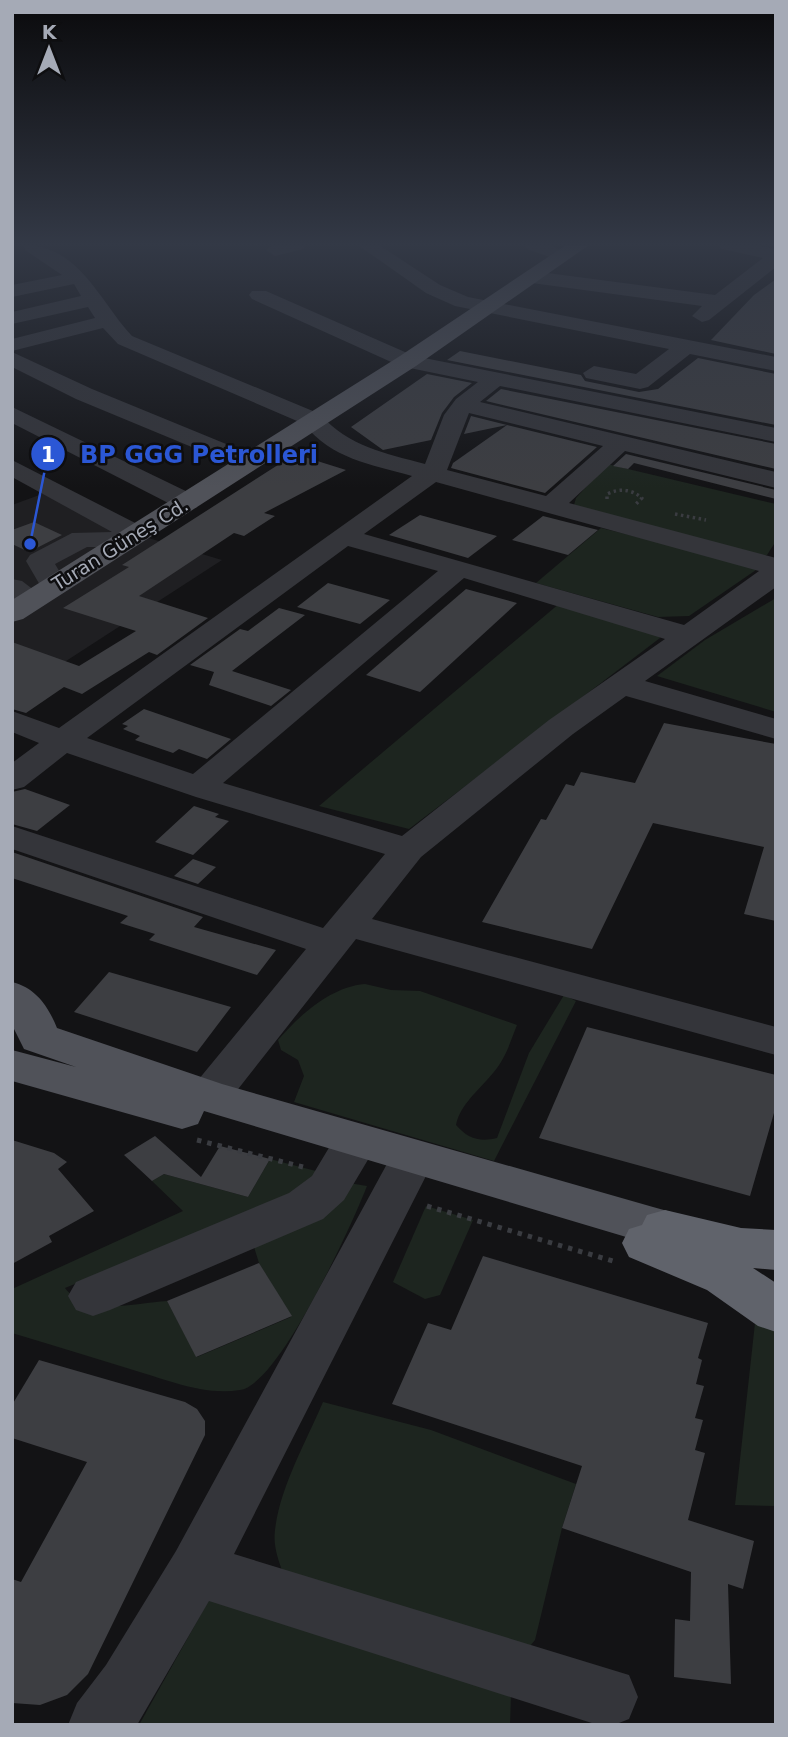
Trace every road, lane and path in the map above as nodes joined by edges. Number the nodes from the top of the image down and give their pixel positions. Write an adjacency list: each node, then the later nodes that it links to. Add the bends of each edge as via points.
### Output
1 (87, 326): 10 (street)
2 (112, 326): 20 (street, via 125,340)
3 (329, 326): 13 (street)
4 (459, 326): 8 (main road, Turan Güneş Cd.)
5 (485, 326): 14 (street)
6 (589, 326): 9 (street)
7 (697, 326): 9 (street)
8 (435, 343): 11 (street); 13 (main road, Turan Güneş Cd.)
9 (680, 343): 14 (street); 15 (street)
10 (12, 345)
11 (462, 348)
12 (12, 358): 23 (street, via 84,394)
13 (408, 361): 17 (street); 20 (main road, Turan Güneş Cd.)
14 (664, 363): 16 (street, via 640,382)
15 (776, 364)
16 (571, 369)
17 (497, 378): 18 (street); 21 (street)
18 (464, 405): 22 (street); 25 (street, via 455,417 444,457)
19 (12, 414): 27 (street)
20 (312, 419): 23 (main road, Turan Güneş Cd.); 25 (street, via 339,444)
21 (776, 435)
22 (621, 442): 26 (street); 30 (street)
23 (249, 462): 27 (main road, Turan Güneş Cd.)
24 (12, 467): 32 (street)
25 (429, 475): 30 (street); 31 (street)
26 (776, 480)
27 (187, 502): 32 (main road, Turan Güneş Cd.)
28 (613, 504): 29 (path, via 607,494 625,490 642,498)
29 (631, 505)
30 (549, 507): 34 (street)
31 (345, 537): 33 (street); 40 (street)
32 (129, 538): 35 (street, via 82,538 40,561)
33 (459, 568): 36 (street); 42 (street)
34 (776, 568): 36 (street, via 766,581)
35 (28, 596)
36 (688, 636): 37 (street)
37 (620, 684): 39 (street); 44 (street)
38 (12, 722): 40 (street)
39 (776, 729)
40 (64, 742): 41 (street); 42 (street)
41 (12, 780)
42 (199, 786): 44 (street)
43 (12, 837): 45 (street)
44 (408, 849): 45 (street)
45 (338, 934): 47 (street); 49 (street)
46 (12, 996): 49 (main road, via 30,1015 39,1038)
47 (776, 1041)
48 (12, 1065): 50 (main road)
49 (209, 1096): 53 (main road)
50 (346, 1158): 51 (main road); 56 (street, via 328,1188 306,1206)
51 (404, 1174): 53 (main road); 58 (street)
52 (776, 1223): 53 (highway, via 724,1232)
53 (650, 1234): 54 (highway); 55 (highway); 57 (highway)
54 (776, 1250)
55 (776, 1284)
56 (93, 1296)
57 (776, 1311)
58 (196, 1570): 59 (street); 60 (street, via 128,1686)
59 (607, 1697)
60 (99, 1725)

